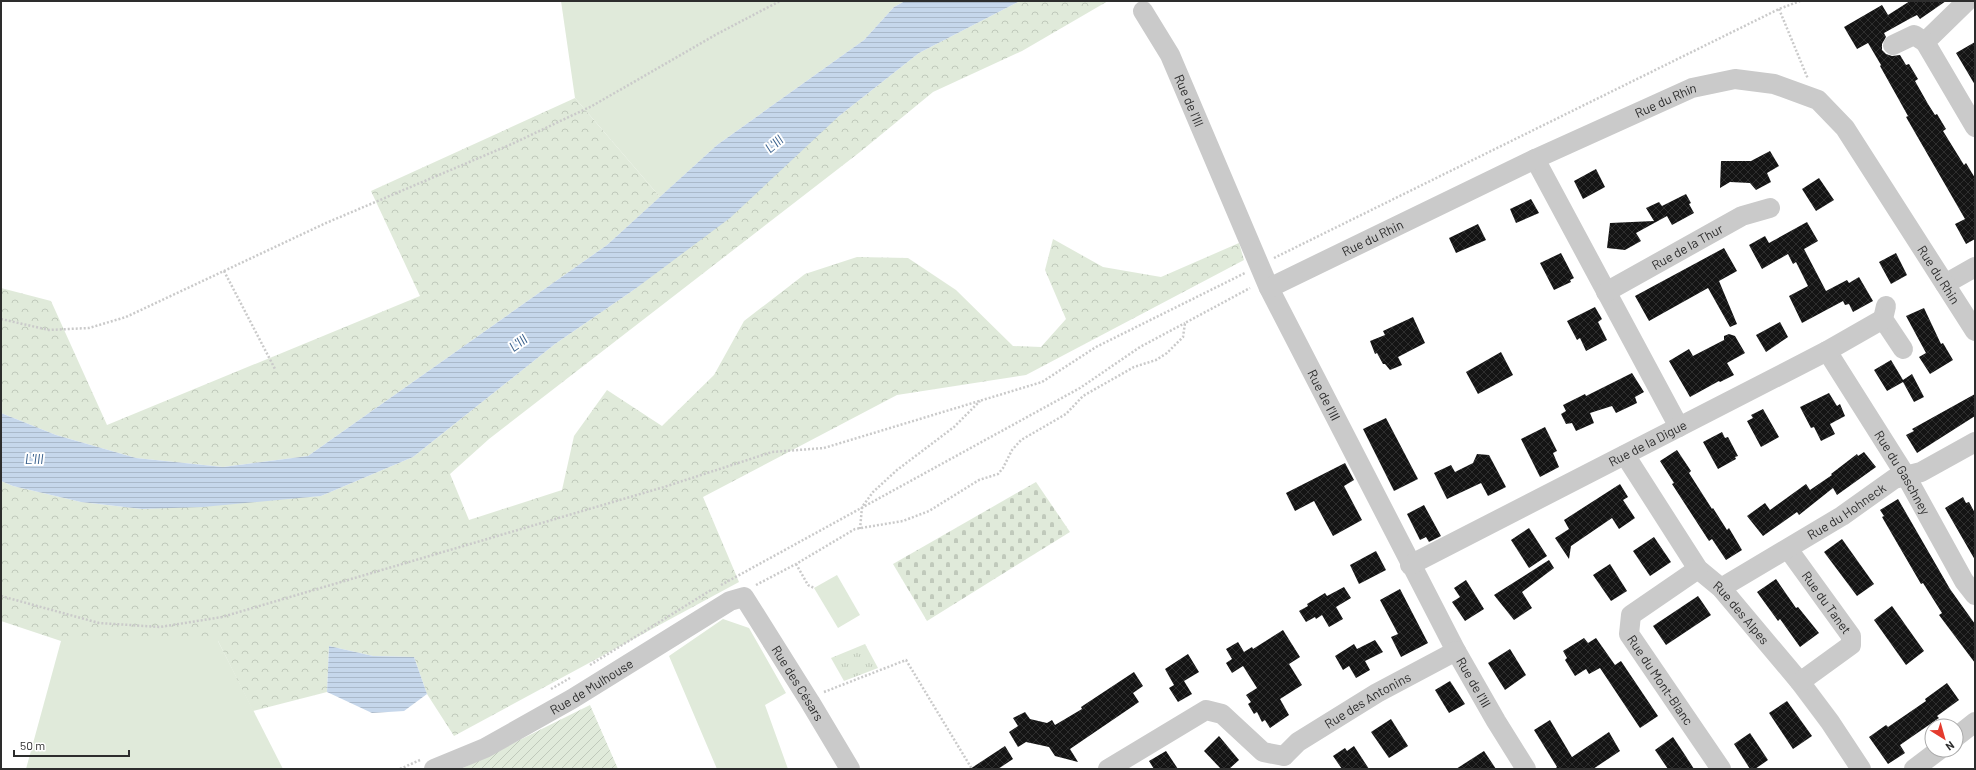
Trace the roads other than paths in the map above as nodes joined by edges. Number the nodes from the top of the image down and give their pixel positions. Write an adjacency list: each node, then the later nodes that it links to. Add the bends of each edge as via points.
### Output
1 (1967, 1): 3 (street)
2 (1143, 11): 9 (street, Rue de l'Ill, via 1170,55)
3 (1925, 42): 4 (street, via 1914,35); 5 (street)
4 (1893, 45)
5 (1975, 127)
6 (1535, 159): 9 (street, Rue du Rhin); 10 (street, Rue du Rhin, via 1692,88 1735,79 1774,84 1818,100 1845,128); 11 (street)
7 (1770, 208): 11 (street, Rue de la Thur, via 1742,216)
8 (1975, 267): 10 (street)
9 (1264, 278): 20 (street, Rue de l'Ill)
10 (1945, 284): 12 (street, Rue du Rhin)
11 (1606, 292): 15 (street)
12 (1975, 331)
13 (1903, 349): 14 (street, Rue de la Digue, via 1884,313)
14 (1826, 351): 15 (street, Rue de la Digue); 18 (street, Rue du Gaschney)
15 (1679, 427): 17 (street, Rue de la Digue)
16 (1975, 442): 18 (street, Rue du Hohneck, via 1921,472)
17 (1625, 455): 20 (street, Rue de la Digue); 21 (street, Rue des Alpes)
18 (1906, 476): 19 (street, Rue du Hohneck, via 1894,479 1842,516); 23 (street, Rue du Gaschney, via 1964,581)
19 (1788, 549): 22 (street, Rue du Hohneck); 26 (street, Rue du Tanet, via 1851,636 1851,645)
20 (1410, 565): 25 (street, Rue de l'Ill)
21 (1698, 568): 22 (street, Rue des Alpes); 35 (street, Rue du Mont-Blanc, via 1632,615 1629,634)
22 (1721, 588): 26 (street, Rue des Alpes)
23 (1975, 595)
24 (744, 597): 31 (street, Rue de Mulhouse, via 730,601 572,699 485,748); 32 (street, Rue des Césars)
25 (1456, 651): 30 (street, Rue des Antonins, via 1377,693 1298,742); 34 (street, Rue de l'Ill)
26 (1800, 682): 36 (street, Rue des Alpes)
27 (1975, 722): 28 (street)
28 (1964, 731)
29 (1928, 758): 37 (street)
30 (1282, 762): 33 (street, via 1263,752 1222,714 1206,710)
31 (430, 763)
32 (850, 769)
33 (1108, 769)
34 (1526, 769)
35 (1721, 769)
36 (1862, 769)
37 (1914, 769)

